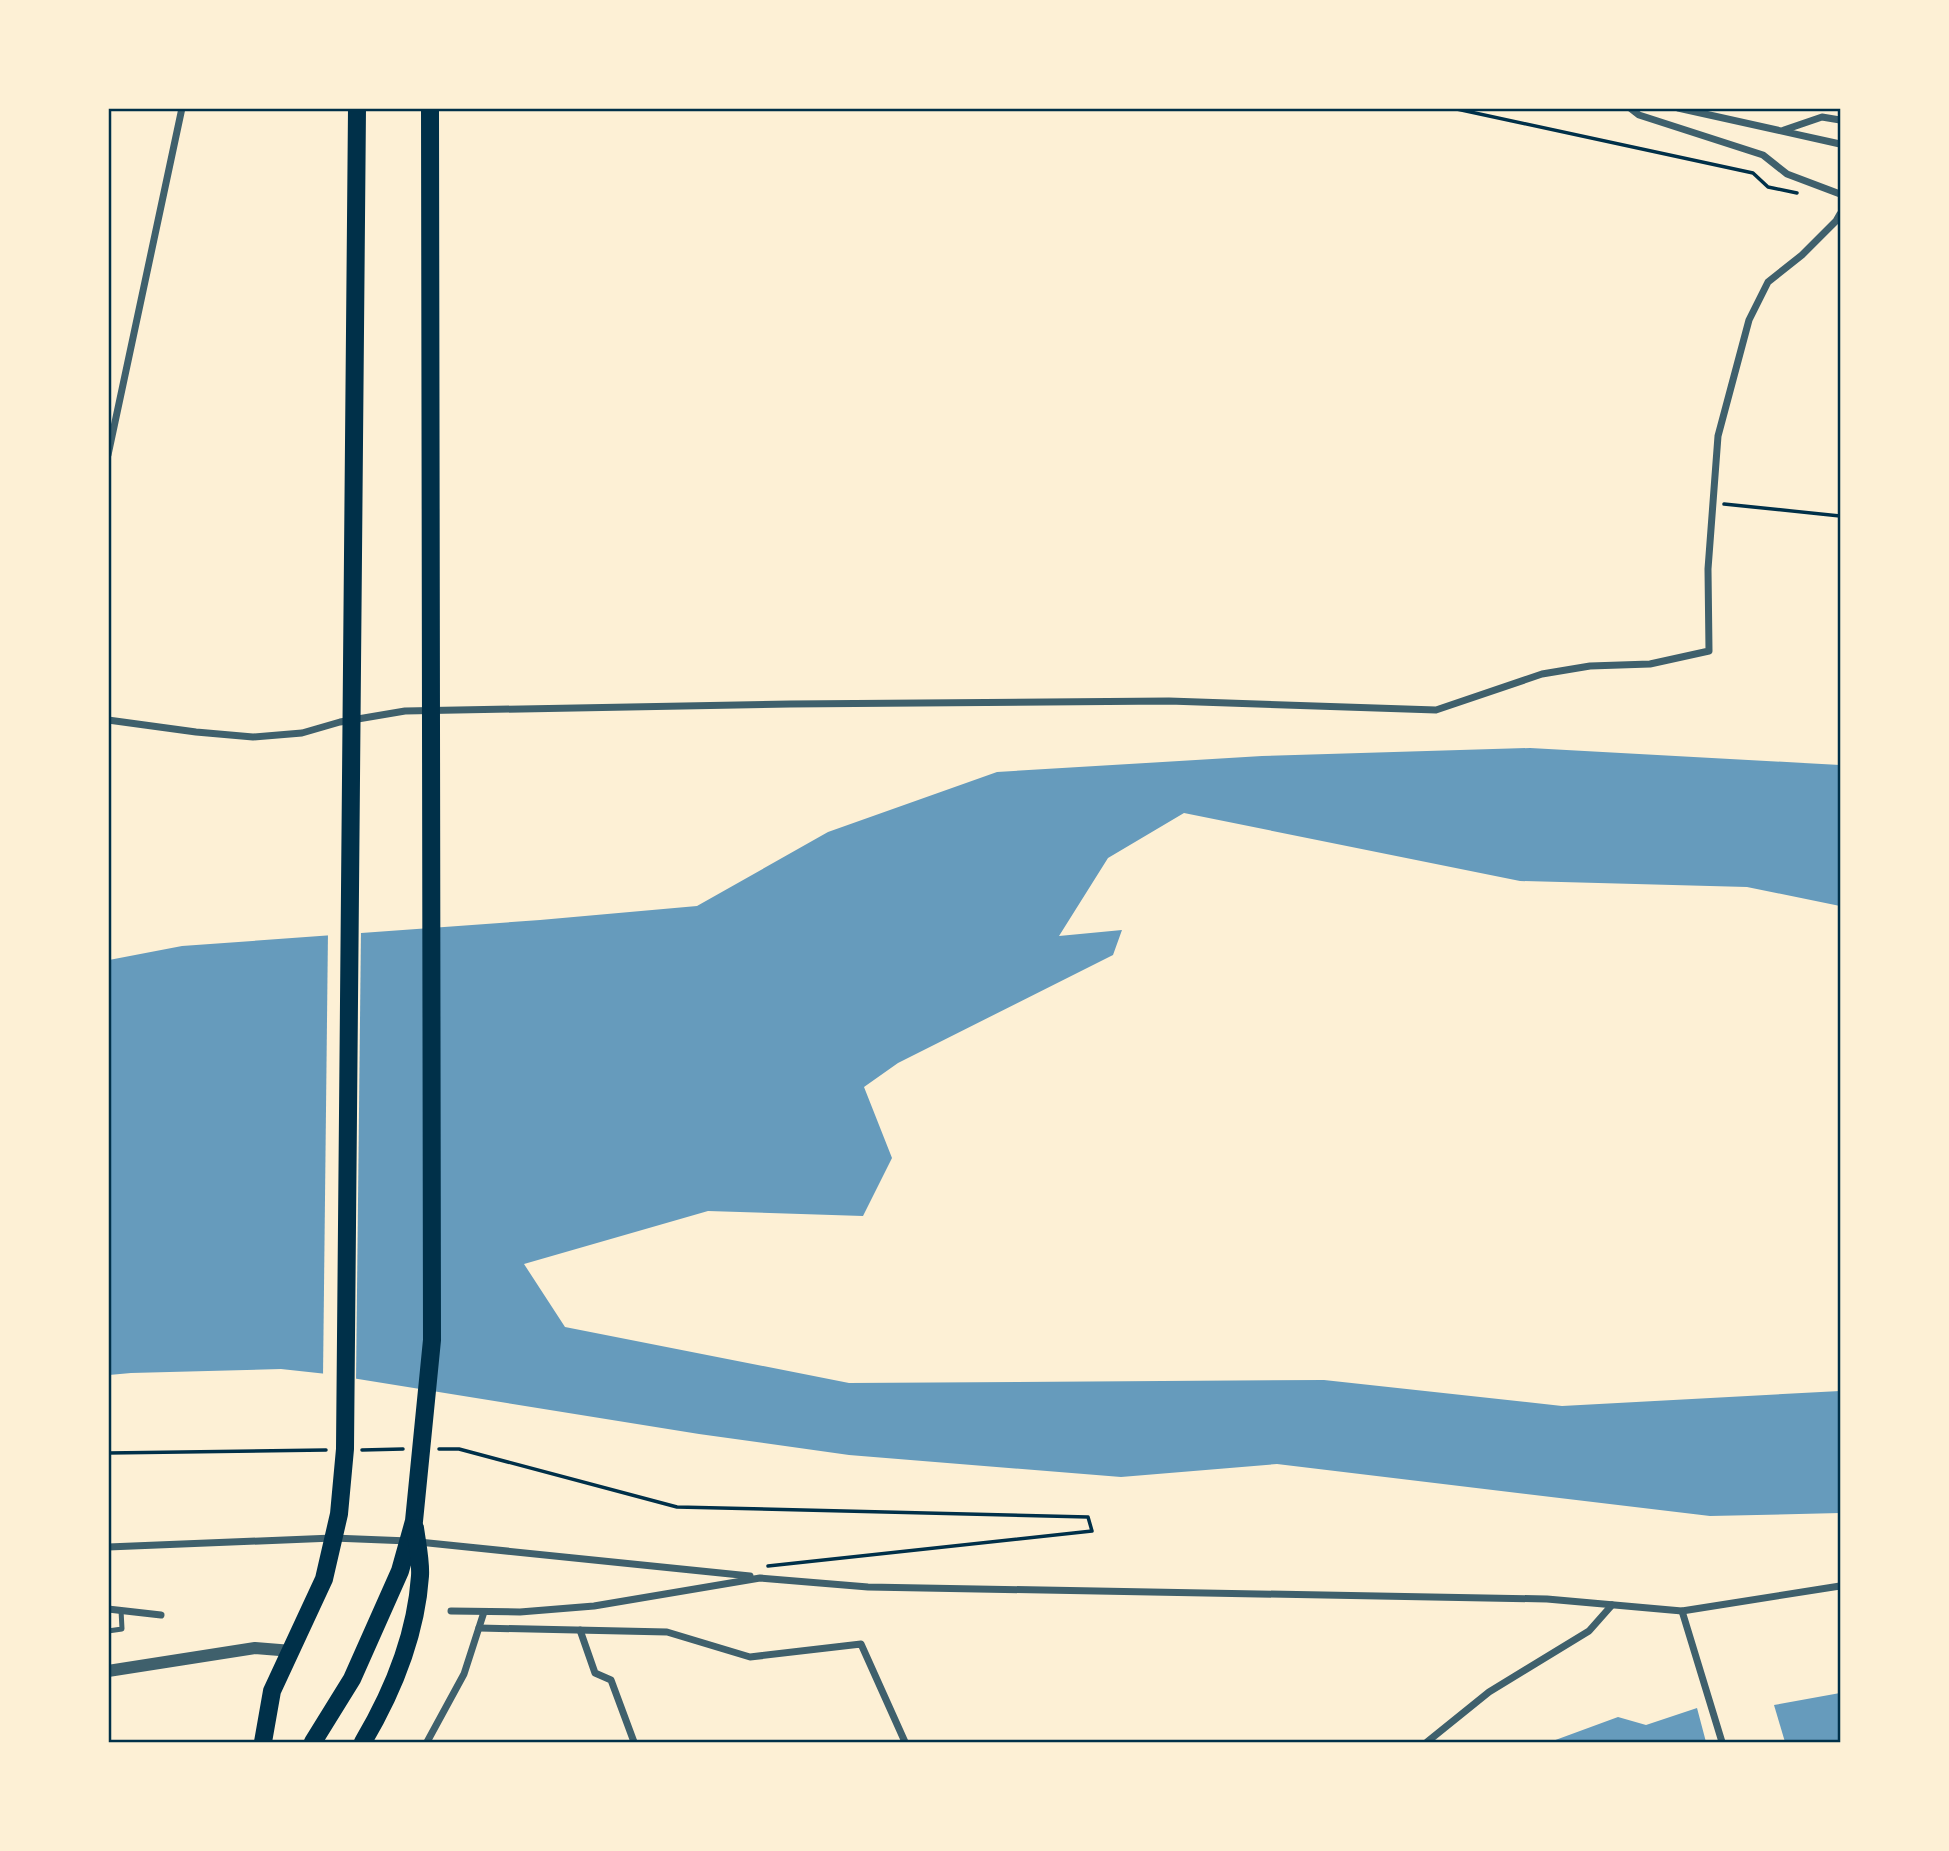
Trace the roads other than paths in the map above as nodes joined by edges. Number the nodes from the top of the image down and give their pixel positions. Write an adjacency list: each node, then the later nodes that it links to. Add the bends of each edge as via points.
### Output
1 (182, 108): 11 (street)
2 (356, 108): 13 (highway, via 345,1449)
3 (430, 108): 14 (highway, via 432,1340)
4 (1630, 108): 9 (street, via 1639,115 1763,155 1787,174)
5 (1678, 108): 7 (street)
6 (1840, 120): 7 (street, via 1822,117)
7 (1783, 131): 8 (street)
8 (1840, 144)
9 (1840, 194)
10 (1840, 214): 12 (street, via 1802,255 1768,282 1749,320 1718,436 1708,569 1709,651 1650,664 1590,666 1542,674 1436,710 1155,701 405,711 302,733 253,737)
11 (108, 455)
12 (108, 720)
13 (333, 1538): 14 (street); 15 (street); 28 (highway, via 324,1579)
14 (413, 1541): 16 (street); 31 (highway, via 352,1679); 32 (highway, via 420,1575 409,1638 383,1708)
15 (108, 1548)
16 (765, 1578): 18 (street, via 868,1587 1547,1599); 23 (street, via 594,1606)
17 (1840, 1586): 22 (street)
18 (1612, 1605): 22 (street); 36 (street, via 1589,1631 1489,1692)
19 (108, 1609): 20 (street)
20 (121, 1611): 24 (street); 27 (lane, via 122,1629)
21 (451, 1611): 23 (street)
22 (1682, 1611): 37 (street)
23 (484, 1612): 25 (street)
24 (161, 1615)
25 (479, 1628): 26 (street); 33 (street, via 464,1674)
26 (580, 1630): 34 (street, via 594,1673 611,1680); 35 (street, via 667,1632 750,1657 861,1644)
27 (108, 1631)
28 (292, 1651): 29 (street, via 255,1648); 30 (highway, via 272,1691)
29 (108, 1671)
30 (263, 1742)
31 (313, 1742)
32 (363, 1742)
33 (427, 1742)
34 (635, 1742)
35 (905, 1742)
36 (1427, 1742)
37 (1722, 1742)

